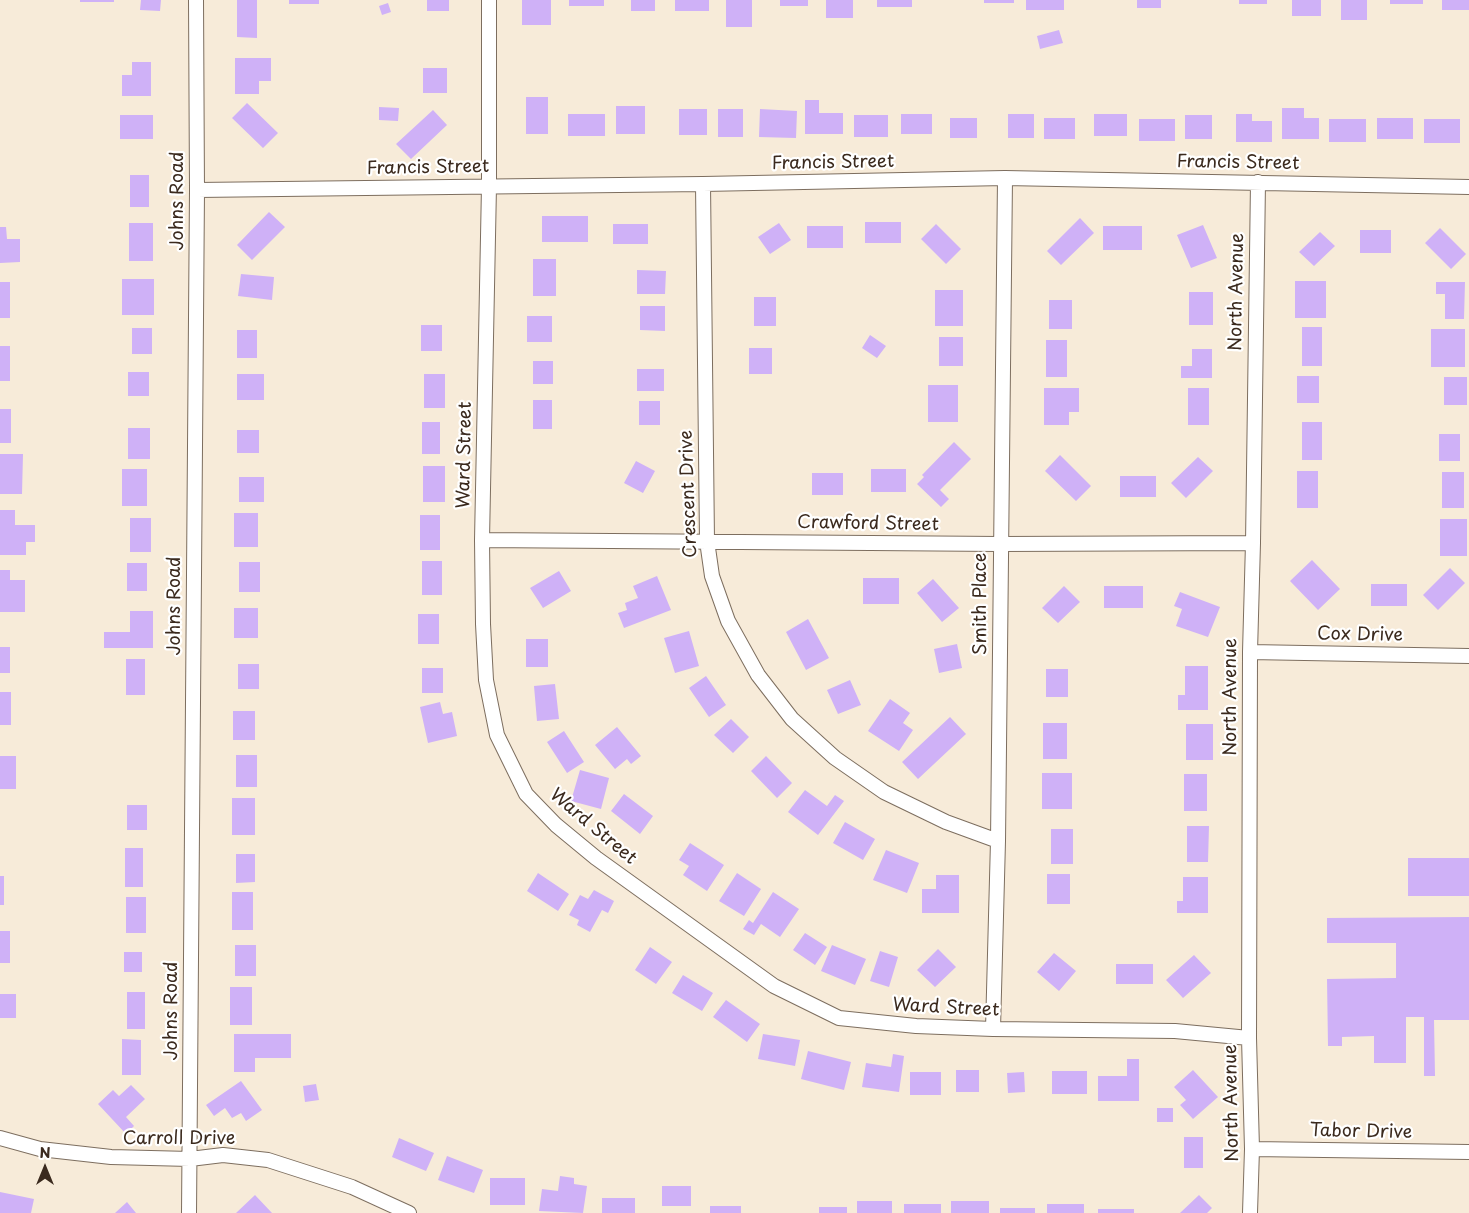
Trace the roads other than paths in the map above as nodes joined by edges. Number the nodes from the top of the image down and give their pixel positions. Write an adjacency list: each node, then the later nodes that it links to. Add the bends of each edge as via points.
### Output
1 (196, 0): 8 (street, Johns Road)
2 (489, 0): 6 (street, Ward Street)
3 (1005, 178): 4 (street, Francis Street); 5 (street, Francis Street); 12 (street, Smith Place)
4 (1258, 182): 7 (street, Francis Street); 11 (street, North Avenue)
5 (703, 184): 6 (street, Francis Street); 10 (street, Crescent Drive)
6 (489, 186): 8 (street, Francis Street); 9 (street, Ward Street)
7 (1469, 186)
8 (197, 190): 21 (street, Johns Road)
9 (482, 540): 10 (street, Crawford Street); 16 (street, Ward Street, via 486,680 497,735 526,794 556,825 596,858 774,986 804,1002 839,1018)
10 (707, 541): 12 (street, Crawford Street); 15 (street, Crescent Drive, via 712,576 728,621 758,675 792,719 835,758 884,792 946,822)
11 (1253, 542): 12 (street, Crawford Street); 13 (street, North Avenue)
12 (1000, 544): 15 (street, Smith Place)
13 (1250, 652): 14 (street, Cox Drive); 17 (street, North Avenue)
14 (1469, 656)
15 (998, 841): 16 (street, Smith Place)
16 (993, 1029): 17 (street, Ward Street, via 1174,1031)
17 (1250, 1038): 19 (street, North Avenue)
18 (0, 1138): 21 (street, Carroll Drive, via 48,1150 111,1157)
19 (1252, 1149): 20 (street, Tabor Drive); 24 (street, North Avenue)
20 (1469, 1152)
21 (190, 1159): 22 (street, Johns Road); 23 (street, Carroll Drive, via 223,1155 268,1160 352,1187)
22 (189, 1213)
23 (409, 1213)
24 (1250, 1213)

